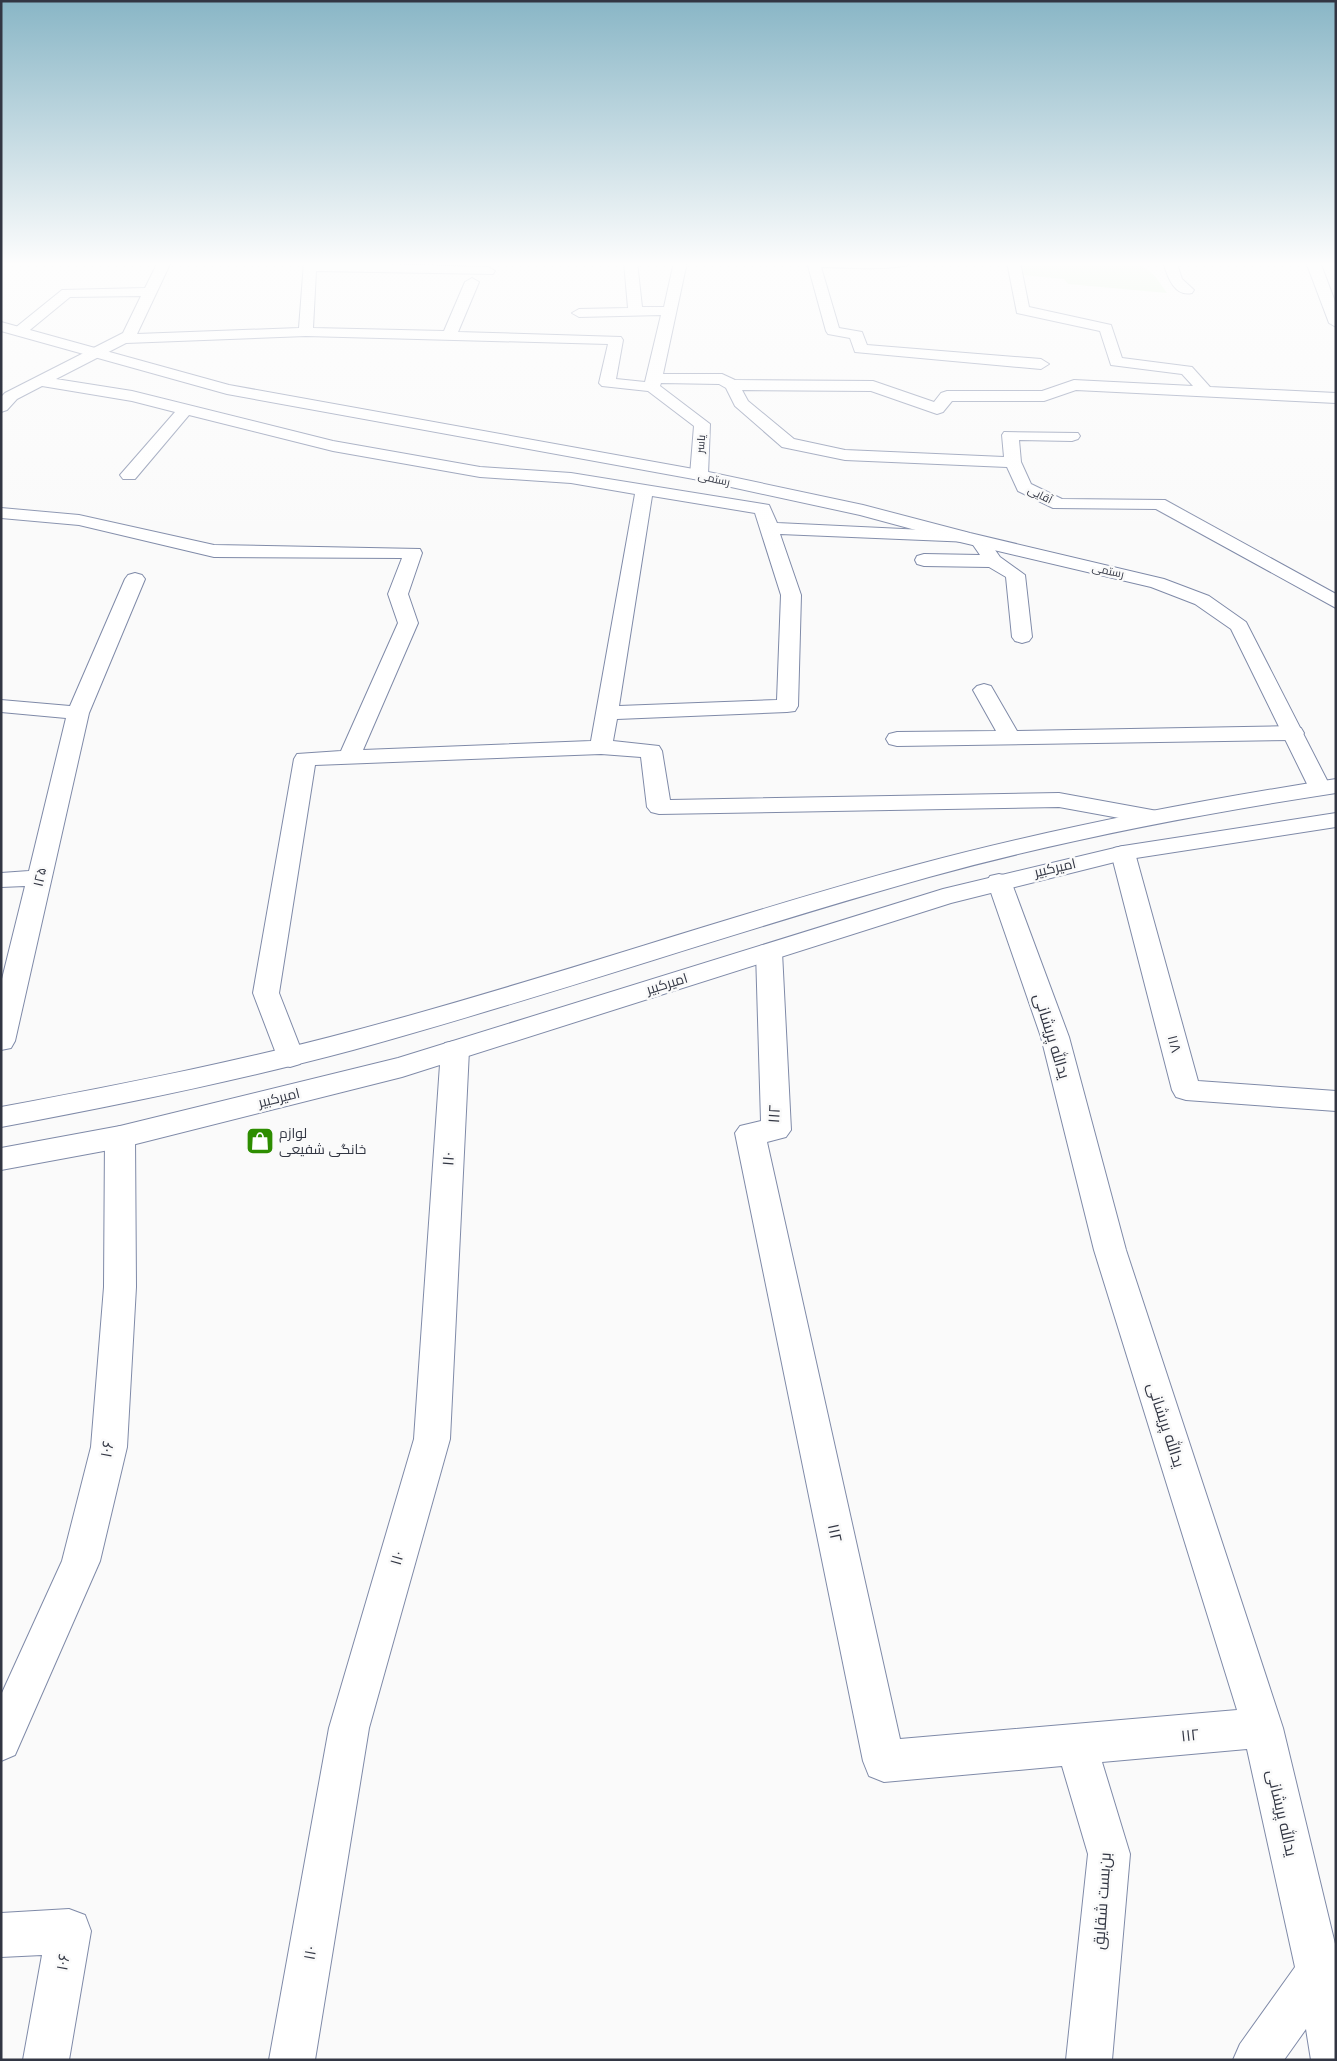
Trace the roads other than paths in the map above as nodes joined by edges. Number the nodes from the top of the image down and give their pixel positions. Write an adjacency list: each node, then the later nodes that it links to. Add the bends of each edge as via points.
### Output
1 (83, 358): 9 (street)
2 (117, 358): 20 (street, رستمی, via 227,389)
3 (612, 358): 10 (street, via 607,383)
4 (659, 358): 10 (street)
5 (863, 358): 12 (street)
6 (971, 358): 8 (street)
7 (1115, 358): 13 (street, via 1116,362 1187,370)
8 (1042, 364)
9 (39, 382): 15 (street); 16 (street, via 132,396)
10 (653, 382): 11 (street, via 722,379); 20 (street, یاسر, via 702,424)
11 (732, 385): 12 (street); 18 (street, via 740,403 788,443 845,455)
12 (873, 386): 13 (street, via 937,409 947,396 1044,396 1074,385)
13 (1206, 392): 14 (street)
14 (1336, 398)
15 (5, 400)
16 (185, 410): 19 (street); 21 (street, via 352,450 480,472 571,478)
17 (1072, 436): 18 (street, via 1010,435)
18 (1012, 462): 28 (street, آقایی, via 1024,487 1059,504 1159,504)
19 (129, 475)
20 (699, 475): 24 (street, رستمی, via 863,510)
21 (644, 490): 23 (street, via 764,509); 33 (street)
22 (1, 513): 38 (street, via 79,520 214,551 413,553 398,594 408,623)
23 (769, 528): 24 (street); 33 (street, via 791,595 787,706)
24 (973, 539): 26 (street); 34 (street, رستمی, via 1157,583 1202,600 1239,626)
25 (924, 560): 26 (street)
26 (993, 561): 29 (street, via 1015,575)
27 (135, 578): 32 (street, ۱۲۵)
28 (1336, 602)
29 (1022, 637)
30 (984, 690): 35 (street)
31 (1, 706): 32 (street)
32 (78, 712): 43 (street, ۱۲۵)
33 (607, 713): 37 (street)
34 (1293, 733): 35 (street); 39 (street, رستمی)
35 (1010, 737): 36 (street)
36 (897, 739)
37 (602, 746): 38 (street); 40 (street, via 651,751 660,806 1059,800)
38 (349, 757): 51 (street, via 305,759 266,993)
39 (1328, 787): 40 (street, امیرکبیر)
40 (1152, 817): 46 (street, امیرکبیر, via 923,871)
41 (1336, 820): 42 (street, امیرکبیر)
42 (1123, 852): 45 (street, امیرکبیر); 52 (street, ۱۱۸, via 1186,1090)
43 (40, 878): 44 (street); 49 (street, ۱۲۵)
44 (1, 880)
45 (998, 882): 47 (street, امیرکبیر); 56 (street, یدالله پریشانی, via 1055,1037 1110,1250)
46 (701, 938): 48 (street); 51 (street, امیرکبیر, via 399,1029)
47 (769, 952): 48 (street, امیرکبیر); 58 (street, ۱۱۲, via 776,1130 750,1133 884,1761)
48 (726, 965): 50 (street, امیرکبیر)
49 (1, 1041)
50 (455, 1050): 54 (street, امیرکبیر, via 402,1067); 62 (street, ۱۱۰, via 432,1439 349,1728)
51 (290, 1057): 53 (street, امیرکبیر, via 134,1092)
52 (1336, 1101)
53 (1, 1117)
54 (120, 1137): 55 (street, امیرکبیر); 57 (street, ۱۰۶, via 120,1287 109,1447 81,1561)
55 (1, 1159)
56 (1263, 1728): 58 (street, ۱۱۲); 60 (street, یدالله پریشانی)
57 (1, 1741)
58 (1077, 1746): 63 (street, بن‌بست شقایق, via 1109,1854)
59 (1, 1935): 61 (street, ۱۰۶, via 69,1931)
60 (1319, 1972): 64 (street); 65 (street, یدالله پریشانی)
61 (46, 2060)
62 (292, 2060)
63 (1089, 2060)
64 (1256, 2060)
65 (1334, 2060)

